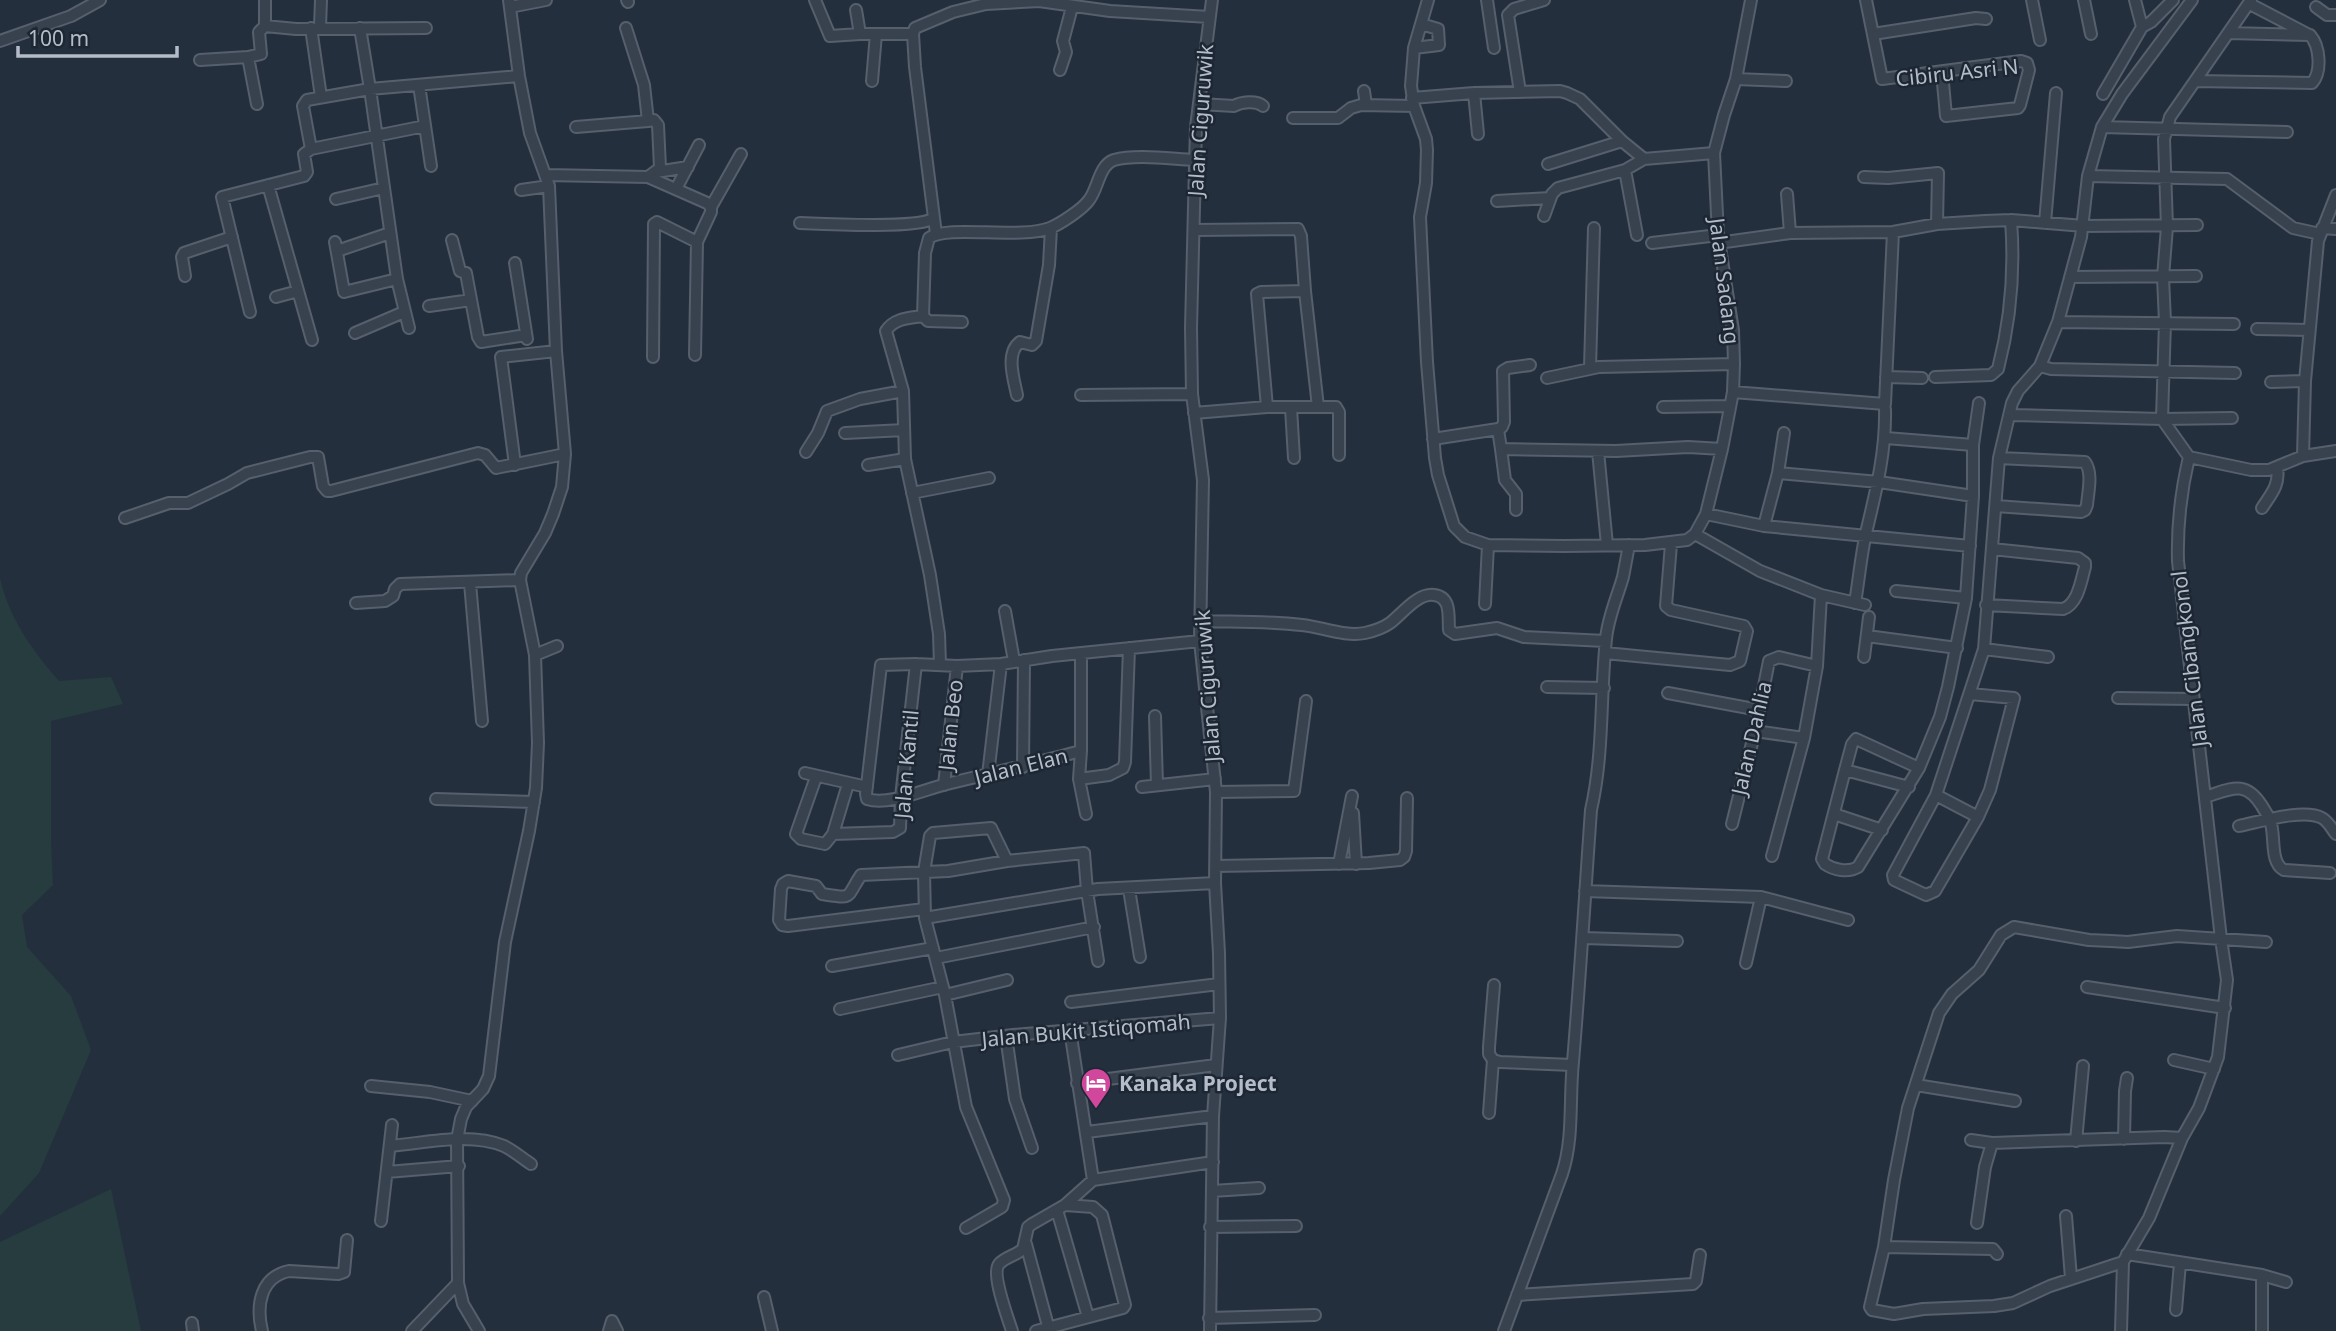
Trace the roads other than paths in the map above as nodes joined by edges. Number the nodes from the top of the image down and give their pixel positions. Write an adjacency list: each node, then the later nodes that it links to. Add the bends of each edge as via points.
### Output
1 (100, 0): 45 (street, via 71,16)
2 (265, 0): 31 (street)
3 (321, 0): 33 (street)
4 (546, 0): 20 (street)
5 (815, 0): 38 (street, via 828,35)
6 (952, 0): 26 (street)
7 (1039, 0): 22 (street); 26 (street, via 985,4)
8 (1212, 0): 28 (street, Jalan Ciguruwik)
9 (1428, 0): 30 (street)
10 (1487, 0): 47 (street)
11 (1544, 0): 60 (street, via 1508,15)
12 (1751, 0): 53 (street, Jalan Sadang)
13 (1866, 0): 41 (street, Cibiru Asri N)
14 (2032, 0): 44 (street)
15 (2084, 0): 42 (street)
16 (2135, 0): 32 (street)
17 (2173, 0): 32 (street)
18 (2192, 0): 74 (street)
19 (2251, 2): 37 (street); 43 (street)
20 (510, 4): 52 (street)
21 (1090, 4): 22 (street); 23 (street)
22 (1072, 6): 50 (street)
23 (1110, 6): 28 (street)
24 (2316, 7): 27 (street)
25 (856, 10): 38 (street)
26 (953, 12): 40 (street, via 919,26)
27 (2336, 15)
28 (1209, 17): 67 (street, Jalan Ciguruwik)
29 (1986, 19): 41 (street)
30 (1421, 24): 46 (street); 46 (street, via 1438,29 1439,45)
31 (265, 26): 33 (street); 48 (street, via 259,32 261,54)
32 (2142, 27): 63 (street)
33 (316, 28): 34 (street); 64 (street)
34 (360, 28): 35 (street); 58 (street)
35 (426, 28)
36 (626, 28): 71 (street, via 644,85)
37 (2229, 33): 43 (street); 56 (street)
38 (860, 34): 39 (street)
39 (876, 34): 40 (street); 54 (street)
40 (913, 34): 106 (street)
41 (1873, 34): 51 (street, Cibiru Asri N, via 1882,79)
42 (2091, 34)
43 (2310, 35): 56 (street, via 2319,65 2312,83)
44 (2040, 40)
45 (0, 41)
46 (1415, 48): 65 (street)
47 (1494, 48)
48 (248, 57): 49 (street); 66 (street)
49 (200, 60)
50 (1060, 70)
51 (1942, 72): 51 (street, Cibiru Asri N, via 2021,61 2029,66 2018,108 1953,115 1945,114)
52 (519, 76): 57 (street); 94 (street, via 532,142)
53 (1736, 79): 55 (street); 82 (street, Jalan Sadang)
54 (872, 81)
55 (1786, 81)
56 (2195, 81): 75 (street)
57 (419, 85): 58 (street); 72 (street)
58 (370, 89): 64 (street); 78 (street)
59 (1364, 91): 68 (street)
60 (1520, 92): 61 (street); 79 (street, via 1560,91 1577,97)
61 (1474, 93): 65 (street); 77 (street)
62 (2056, 93): 109 (street)
63 (2104, 94)
64 (321, 97): 81 (street, via 303,104)
65 (1413, 102): 68 (street); 190 (street, via 1427,150 1420,217)
66 (257, 104)
67 (1199, 104): 69 (street); 85 (street, Jalan Ciguruwik)
68 (1366, 105): 70 (street, via 1338,117)
69 (1263, 106)
70 (1293, 118)
71 (648, 121): 73 (street); 90 (street, via 659,125 660,164)
72 (425, 126): 78 (street); 87 (street)
73 (576, 127)
74 (2102, 127): 75 (street); 91 (street)
75 (2166, 128): 76 (street); 93 (street)
76 (2287, 132)
77 (1478, 134)
78 (377, 135): 81 (street); 96 (street)
79 (1622, 141): 84 (street); 86 (street)
80 (699, 145): 88 (street)
81 (311, 149): 95 (street, via 303,158 306,174)
82 (1714, 153): 84 (street); 125 (street, Jalan Sadang)
83 (741, 154): 104 (street)
84 (1644, 159): 89 (street)
85 (1194, 160): 114 (street, via 1114,160 1103,169 1088,202); 116 (street, Jalan Ciguruwik)
86 (1548, 164)
87 (431, 166)
88 (688, 167): 90 (street); 97 (street)
89 (1625, 170): 101 (street, via 1558,188); 123 (street)
90 (652, 175): 94 (street); 97 (street)
91 (2088, 176): 93 (street); 112 (street)
92 (1864, 177): 110 (street, via 1938,173)
93 (2167, 177): 113 (street); 118 (street, via 2227,179 2293,228)
94 (547, 180): 98 (street); 153 (street)
95 (268, 185): 124 (street, via 221,192); 135 (street)
96 (384, 188): 102 (street); 120 (street)
97 (676, 189): 104 (street)
98 (521, 190)
99 (1787, 194): 121 (street)
100 (2336, 195): 118 (street)
101 (1550, 198): 103 (street); 105 (street)
102 (336, 199)
103 (1497, 201)
104 (711, 206): 127 (street)
105 (1545, 216)
106 (934, 218): 108 (street, via 879,225); 122 (street)
107 (2011, 220): 109 (street); 110 (street); 164 (street, via 2012,302 1998,369 1991,374)
108 (800, 223)
109 (2045, 223): 112 (street)
110 (1937, 224): 119 (street)
111 (2197, 225): 113 (street)
112 (2084, 226): 113 (street); 132 (street)
113 (2168, 227): 133 (street)
114 (1052, 228): 122 (street, via 1020,234); 172 (street, via 1036,341 1032,345 1020,342 1013,351)
115 (1594, 228): 160 (street)
116 (1194, 229): 136 (street, via 1298,229); 171 (street, Jalan Ciguruwik)
117 (2336, 229): 118 (street)
118 (2321, 231): 149 (street)
119 (1893, 232): 121 (street); 163 (street)
120 (390, 233): 134 (street); 134 (street, via 336,247 344,292)
121 (1790, 233): 125 (street)
122 (936, 234): 142 (street, via 929,238 925,253)
123 (1637, 235)
124 (232, 237): 130 (street, via 184,253); 140 (street)
125 (1718, 239): 128 (street); 158 (street, Jalan Sadang)
126 (452, 240): 138 (street)
127 (697, 242): 155 (street); 156 (street, via 654,224)
128 (1652, 243)
129 (515, 263): 151 (street)
130 (185, 275)
131 (2196, 276): 133 (street)
132 (2070, 277): 133 (street); 143 (street)
133 (2163, 277): 145 (street)
134 (397, 279): 141 (street)
135 (298, 291): 137 (street); 152 (street)
136 (1305, 291): 175 (street, via 1257,294); 176 (street)
137 (276, 297)
138 (471, 300): 139 (street); 151 (street, via 481,342)
139 (429, 306)
140 (250, 312)
141 (404, 312): 147 (street); 150 (street)
142 (923, 316): 144 (street, via 928,321); 169 (street, via 902,319 886,331)
143 (2058, 321): 145 (street); 159 (street)
144 (962, 322)
145 (2165, 322): 146 (street); 161 (street)
146 (2234, 324)
147 (409, 328)
148 (2257, 329): 149 (street)
149 (2308, 330): 167 (street)
150 (355, 333)
151 (526, 335): 154 (street)
152 (312, 340)
153 (556, 351): 154 (street); 197 (street)
154 (528, 352): 204 (street, via 501,357)
155 (695, 355)
156 (653, 357)
157 (1530, 365): 185 (street, via 1503,371 1504,422)
158 (1734, 365): 160 (street); 170 (street, Jalan Sadang)
159 (2040, 366): 161 (street); 182 (street, via 2018,391)
160 (1590, 368): 165 (street)
161 (2162, 373): 162 (street); 184 (street)
162 (2235, 373)
163 (1886, 377): 166 (street); 170 (street, via 1885,404)
164 (1935, 377)
165 (1547, 378)
166 (1922, 379)
167 (2305, 381): 168 (street); 199 (street)
168 (2272, 382)
169 (903, 391): 186 (street); 195 (street, via 827,411)
170 (1733, 392): 178 (street, Jalan Sadang)
171 (1192, 394): 173 (street); 181 (street, Jalan Ciguruwik)
172 (1017, 395)
173 (1081, 395)
174 (1979, 403): 191 (street)
175 (1267, 407): 179 (street); 181 (street)
176 (1318, 407): 179 (street); 198 (street, via 1338,408)
177 (1663, 407): 178 (street)
178 (1729, 407): 193 (street, Jalan Sadang)
179 (1291, 408): 201 (street)
180 (1885, 409): 189 (street)
181 (1194, 412): 236 (street, Jalan Ciguruwik, via 1203,480)
182 (2011, 415): 184 (street); 202 (street)
183 (2232, 418): 184 (street)
184 (2162, 419): 200 (street)
185 (1498, 429): 190 (street); 192 (street)
186 (904, 430): 187 (street); 203 (street)
187 (845, 433)
188 (1784, 433): 207 (street)
189 (1886, 438): 191 (street); 209 (street)
190 (1433, 439): 221 (street, via 1438,475 1454,526 1465,537)
191 (1973, 445): 211 (street)
192 (1501, 449): 194 (street); 214 (street, via 1505,480 1516,494)
193 (1722, 449): 194 (street); 215 (street, Jalan Sadang)
194 (1598, 451): 222 (street)
195 (806, 452)
196 (2336, 452): 199 (street)
197 (565, 454): 204 (street); 226 (street, via 562,487 553,514)
198 (1339, 455)
199 (2303, 456): 206 (street)
200 (2189, 457): 206 (street, via 2251,470); 259 (street, Jalan Cibangkonol, via 2178,550)
201 (1294, 458)
202 (1999, 458): 212 (street); 212 (street, via 2085,462 2087,505 2081,512)
203 (905, 459): 205 (street); 210 (street)
204 (515, 465): 216 (street, via 496,468 478,453 327,491 318,457 310,457 247,473 188,503 169,503)
205 (868, 465)
206 (2277, 468): 213 (street, via 2279,479)
207 (1777, 473): 209 (street); 217 (street)
208 (989, 478): 210 (street)
209 (1879, 482): 211 (street); 219 (street)
210 (912, 493): 251 (street, via 930,575)
211 (1973, 496): 224 (street)
212 (1996, 506): 225 (street)
213 (2262, 508)
214 (1516, 509)
215 (1706, 514): 217 (street); 218 (street, Jalan Sadang)
216 (125, 518)
217 (1764, 526): 219 (street)
218 (1695, 534): 220 (street); 229 (street, via 1760,571)
219 (1866, 535): 224 (street); 229 (street, via 1860,604)
220 (1671, 544): 223 (street); 240 (street, via 1666,606 1744,626 1747,631 1740,661 1730,665)
221 (1488, 545): 222 (street); 232 (street)
222 (1607, 545): 223 (street)
223 (1629, 545): 240 (street)
224 (1970, 546): 230 (street)
225 (1992, 550): 233 (street); 233 (street, via 2078,558 2085,567 2069,607)
226 (520, 580): 227 (street); 245 (street)
227 (470, 583): 231 (street, via 400,584 385,601); 263 (street)
228 (1896, 591): 230 (street)
229 (1821, 595): 253 (street)
230 (1966, 598): 242 (street)
231 (356, 603)
232 (1485, 604)
233 (1986, 605): 243 (street)
234 (1005, 611): 248 (street)
235 (1869, 617): 237 (street)
236 (1200, 621): 238 (street, Jalan Ciguruwik); 240 (street, via 1363,634 1388,624 1426,595 1436,595 1448,606 1451,633 1496,628 1524,637)
237 (1867, 636): 242 (street); 246 (street)
238 (1200, 641): 241 (street); 272 (street, Jalan Ciguruwik)
239 (557, 646): 245 (street)
240 (1605, 647): 255 (street)
241 (1129, 648): 244 (street); 271 (street, via 1123,768)
242 (1957, 648): 268 (street, via 1940,717)
243 (1984, 649): 247 (street); 257 (street)
244 (1081, 654): 248 (street); 266 (street, Jalan Elan)
245 (535, 655): 285 (street, via 538,743)
246 (1864, 657)
247 (2048, 657)
248 (1019, 660): 250 (street); 267 (street)
249 (916, 664): 251 (street); 279 (street, via 881,665); 281 (street, Jalan Kantil)
250 (1001, 664): 252 (street); 270 (street)
251 (940, 665): 252 (street)
252 (957, 666): 274 (street, Jalan Beo)
253 (1817, 666): 261 (street, Jalan Dahlia, via 1771,659); 265 (street)
254 (1547, 687): 255 (street)
255 (1604, 688): 305 (street)
256 (1668, 693): 261 (street)
257 (1970, 694): 280 (street); 288 (street, via 2014,698 1990,790)
258 (2118, 698): 259 (street)
259 (2192, 699): 283 (street, Jalan Cibangkonol)
260 (1306, 701): 278 (street, via 1294,791)
261 (1759, 710): 264 (street, Jalan Dahlia)
262 (1155, 716): 275 (street)
263 (482, 721)
264 (1755, 731): 265 (street); 290 (street, Jalan Dahlia)
265 (1804, 738): 295 (street)
266 (1081, 751): 267 (street, Jalan Elan); 271 (street)
267 (1023, 767): 270 (street, Jalan Elan)
268 (1919, 768): 269 (street, via 1856,739); 277 (street)
269 (1845, 770): 277 (street); 287 (street)
270 (988, 775): 274 (street, Jalan Elan)
271 (1079, 779): 286 (street)
272 (1215, 779): 275 (street); 278 (street, Jalan Ciguruwik)
273 (848, 784): 279 (street, Jalan Elan); 293 (street); 293 (street, Jalan Elan, via 811,775 796,834 825,844)
274 (944, 785): 281 (street, Jalan Elan)
275 (1157, 785): 276 (street)
276 (1142, 787)
277 (1909, 787): 292 (street)
278 (1216, 792): 299 (street, Jalan Ciguruwik)
279 (867, 793): 281 (street, Jalan Elan, via 872,800)
280 (1936, 795): 288 (street); 288 (street, via 1893,874 1900,884 1926,895 1935,891)
281 (901, 797): 293 (street, Jalan Kantil, via 901,825 896,832)
282 (1407, 797): 297 (street, via 1404,857)
283 (2205, 797): 289 (street, via 2247,789); 311 (street, Jalan Cibangkonol)
284 (436, 799): 285 (street)
285 (534, 802): 342 (street, via 505,943 489,1076)
286 (1086, 814)
287 (1834, 814): 292 (street); 292 (street, via 1822,859 1827,866 1854,869)
288 (1978, 817)
289 (2270, 820): 291 (street); 294 (street, via 2318,816); 301 (street, via 2279,868)
290 (1732, 824)
291 (2239, 826)
292 (1882, 830)
293 (833, 834)
294 (2336, 834)
295 (1772, 856)
296 (1007, 861): 300 (street); 300 (street, via 991,828 933,833 928,838); 304 (street, via 1083,853)
297 (1356, 863): 298 (street); 298 (street, via 1352,796)
298 (1339, 864): 299 (street)
299 (1216, 866): 302 (street, Jalan Ciguruwik)
300 (924, 872): 307 (street); 307 (street, via 860,875 845,898 822,894 816,886 786,882 779,920 788,926)
301 (2330, 873)
302 (1215, 883): 303 (street); 320 (street, Jalan Ciguruwik)
303 (1129, 889): 304 (street); 315 (street)
304 (1087, 891): 307 (street); 309 (street)
305 (1586, 891): 306 (street); 310 (street)
306 (1761, 897): 308 (street); 317 (street)
307 (925, 913): 314 (street)
308 (1848, 920)
309 (1094, 927): 314 (street); 316 (street)
310 (1584, 938): 312 (street); 335 (street)
311 (2221, 939): 313 (street); 325 (street, Jalan Cibangkonol, via 2227,979); 340 (street, via 2089,940 2014,927 2001,936 1979,970 1945,1003)
312 (1678, 941)
313 (2266, 942)
314 (935, 953): 318 (street); 323 (street)
315 (1140, 957)
316 (1098, 961)
317 (1746, 963)
318 (832, 966)
319 (1007, 980): 323 (street)
320 (1219, 984): 324 (street); 327 (street, Jalan Ciguruwik)
321 (1494, 985): 332 (street, via 1489,1047)
322 (2087, 986): 325 (street)
323 (944, 991): 326 (street); 330 (street)
324 (1072, 1002)
325 (2225, 1008): 337 (street, Jalan Cibangkonol)
326 (840, 1009)
327 (1220, 1018): 328 (street, Jalan Bukit Istiqomah); 334 (street, Jalan Ciguruwik)
328 (1070, 1030): 329 (street, Jalan Bukit Istiqomah); 339 (street)
329 (1006, 1036): 330 (street, Jalan Bukit Istiqomah); 355 (street, via 1015,1099)
330 (953, 1042): 331 (street, Jalan Bukit Istiqomah); 369 (street, via 966,1107 1004,1200 1002,1207)
331 (898, 1055)
332 (1493, 1060): 335 (street); 344 (street)
333 (2174, 1060): 337 (street)
334 (1216, 1065): 339 (street); 345 (street, Jalan Ciguruwik)
335 (1572, 1065): 381 (street, via 1567,1159)
336 (2083, 1066): 352 (street)
337 (2214, 1069): 348 (street, Jalan Cibangkonol)
338 (2127, 1078): 349 (street)
339 (1077, 1083): 347 (street)
340 (1916, 1085): 343 (street); 372 (street, via 1900,1146)
341 (371, 1086): 342 (street)
342 (472, 1101): 350 (street, via 461,1119)
343 (2015, 1101)
344 (1489, 1113)
345 (1213, 1116): 347 (street); 356 (street, Jalan Ciguruwik)
346 (392, 1125): 354 (street)
347 (1087, 1132): 360 (street)
348 (2182, 1138): 349 (street); 375 (street, Jalan Cibangkonol, via 2149,1218)
349 (2124, 1139): 352 (street)
350 (457, 1140): 354 (street); 357 (street, via 502,1145); 358 (street)
351 (1970, 1140): 353 (street)
352 (2076, 1141): 353 (street)
353 (1992, 1143): 366 (street)
354 (390, 1146): 359 (street)
355 (1032, 1148)
356 (1213, 1162): 360 (street); 362 (street, Jalan Ciguruwik)
357 (531, 1164)
358 (459, 1166): 359 (street); 380 (street)
359 (387, 1172): 365 (street)
360 (1093, 1180): 363 (street)
361 (1259, 1188): 362 (street)
362 (1212, 1191): 368 (street, Jalan Ciguruwik)
363 (1061, 1208): 371 (street, via 1028,1227); 385 (street); 385 (street, via 1093,1207 1102,1215 1125,1301 1123,1308)
364 (2066, 1216): 378 (street)
365 (381, 1221)
366 (1977, 1223)
367 (1296, 1226): 368 (street)
368 (1210, 1227): 386 (street, Jalan Ciguruwik)
369 (967, 1228)
370 (347, 1240): 388 (street, via 342,1273 289,1271 270,1280 260,1298)
371 (1026, 1244): 387 (street); 394 (street, via 999,1264 996,1273)
372 (1884, 1247): 373 (street, via 1993,1249); 378 (street, via 1870,1307 1885,1313 2013,1303)
373 (1997, 1254)
374 (1700, 1255): 381 (street, via 1693,1284)
375 (2125, 1258): 376 (street); 378 (street); 398 (street, Jalan Cibangkonol)
376 (2180, 1263): 377 (street); 383 (street)
377 (2262, 1275): 379 (street); 399 (street)
378 (2071, 1278)
379 (2286, 1282)
380 (458, 1283): 389 (street); 390 (street, via 463,1304)
381 (1517, 1295): 397 (street)
382 (764, 1297): 393 (street)
383 (2176, 1310)
384 (1315, 1315): 386 (street)
385 (1088, 1317): 387 (street)
386 (1209, 1318): 396 (street, Jalan Ciguruwik)
387 (1048, 1326): 395 (street)
388 (262, 1331)
389 (412, 1331)
390 (479, 1331)
391 (609, 1331): 392 (street, via 612,1321)
392 (617, 1331)
393 (772, 1331)
394 (1012, 1331)
395 (1036, 1331)
396 (1210, 1331)
397 (1504, 1331)
398 (2121, 1331)
399 (2262, 1331)

